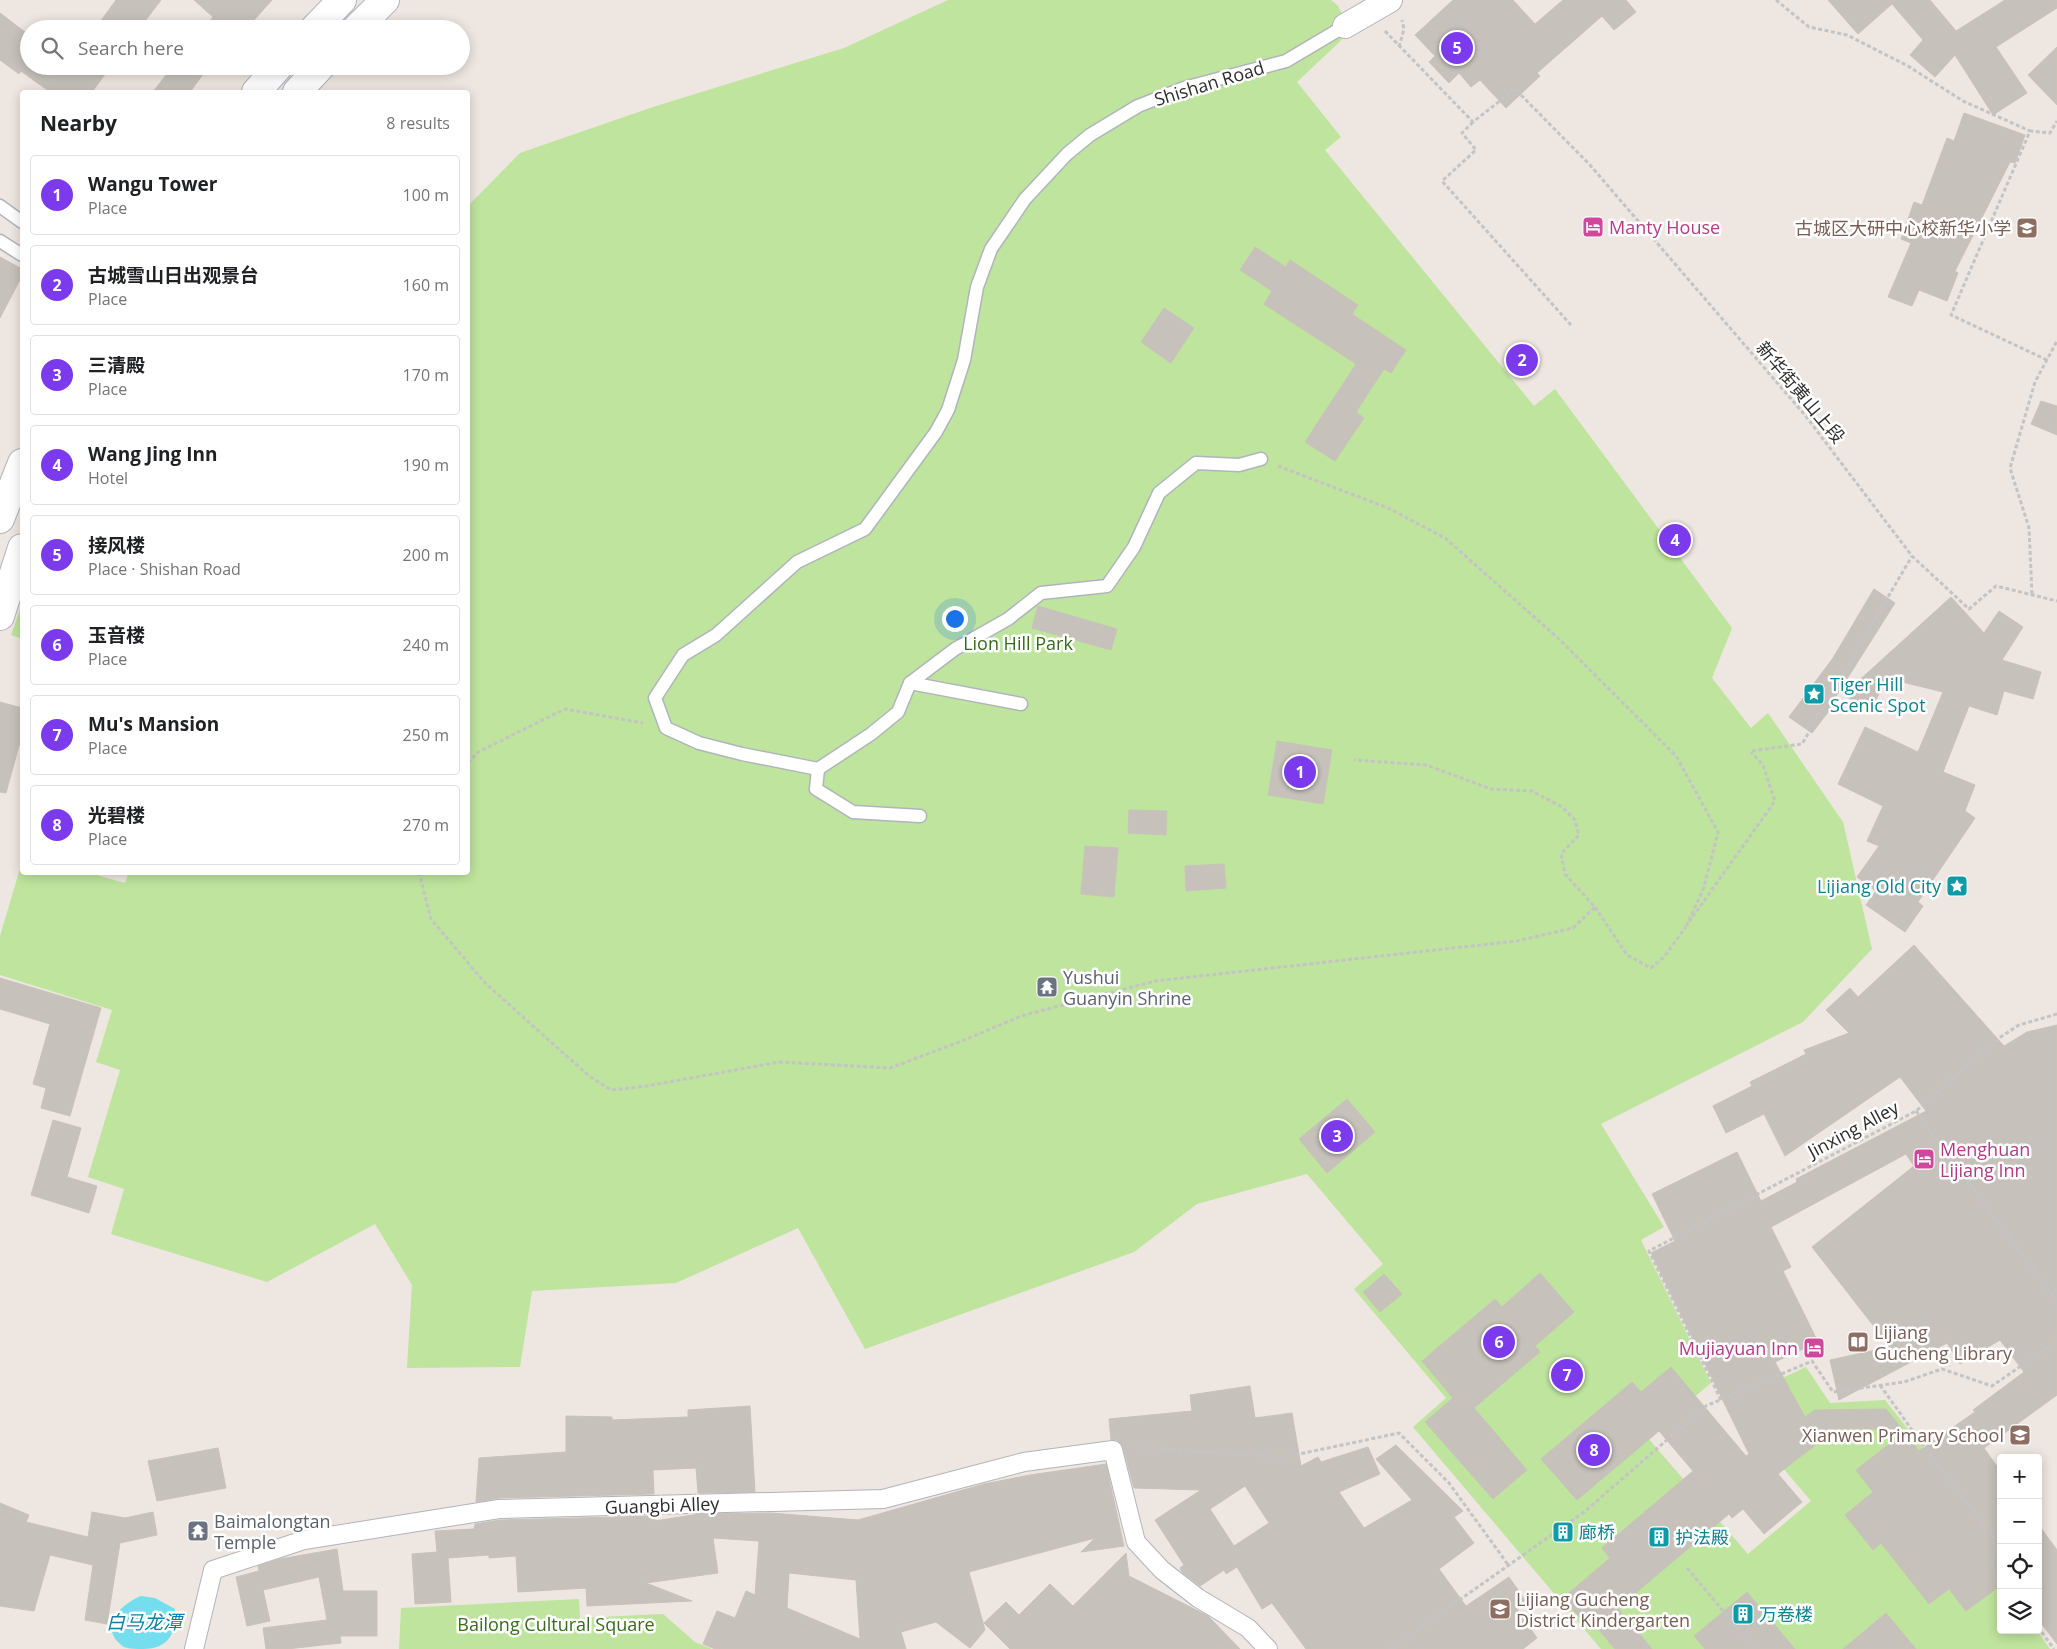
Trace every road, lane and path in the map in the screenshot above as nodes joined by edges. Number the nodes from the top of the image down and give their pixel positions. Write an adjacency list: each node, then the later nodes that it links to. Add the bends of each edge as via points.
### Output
1 (342, 0): 5 (main road)
2 (385, 0): 6 (main road)
3 (1390, 0): 7 (street, Shishan Road)
4 (1776, 0): 15 (path, via 1809,27 1847,36 1908,66 1962,101)
5 (323, 20)
6 (365, 20)
7 (1345, 26): 33 (lane, Shishan Road, via 1286,61 1184,88 1138,106 1090,135 1046,175 991,249 977,287 958,386 948,410 921,452 864,529 797,562 716,635 683,655 654,698)
8 (1381, 26): 14 (path)
9 (271, 75): 11 (main road)
10 (313, 75): 12 (main road)
11 (258, 90)
12 (299, 90)
13 (2057, 121): 15 (path, via 2050,133)
14 (1472, 122): 20 (path, via 1462,133 1476,150 1442,181); 27 (path, 新华街黄山上段, via 1515,89 1590,165 1804,414)
15 (2030, 131): 22 (path, via 1951,315)
16 (0, 206): 17 (lane)
17 (20, 221)
18 (0, 241): 19 (lane)
19 (20, 254)
20 (1571, 325)
21 (2057, 341): 22 (path)
22 (2047, 360): 28 (path, via 2034,382 2010,468 2029,528)
23 (1261, 459): 31 (lane, via 1239,465 1196,463 1159,493 1134,546 1107,586 1041,593 1008,619 955,649); 40 (path, via 1388,508 1445,538 1559,639 1676,756 1718,832 1704,887)
24 (20, 468): 25 (main road)
25 (0, 519)
26 (20, 554): 30 (main road)
27 (1912, 556): 28 (path, 新华街黄山上段, via 1969,609 1996,586); 40 (path, via 1802,744 1751,752 1763,766 1775,801)
28 (2032, 594): 29 (path)
29 (2057, 601)
30 (0, 616)
31 (910, 683): 32 (lane); 36 (lane, via 898,712)
32 (1021, 704)
33 (666, 728): 35 (path, via 565,709 478,752); 36 (lane, via 699,743)
34 (1354, 760): 39 (path, via 1426,765 1491,789 1532,791 1562,807 1575,820 1579,834 1561,854 1565,874)
35 (470, 761)
36 (818, 769): 37 (lane, via 816,789 853,812)
37 (920, 816)
38 (420, 875): 39 (path, via 431,919 485,983 589,1076 611,1090 778,1062 890,1068 1021,1016 1155,981 1517,940 1573,928)
39 (1595, 907): 40 (path, via 1627,955 1651,968 1664,957)
40 (1685, 929)
41 (2057, 1014): 42 (path, Jinxing Alley, via 2019,1026 1998,1038)
42 (1916, 1111): 43 (path); 46 (path, Jinxing Alley, via 1649,1251)
43 (2057, 1302)
44 (2057, 1340): 45 (path, via 1992,1386 1942,1368 1904,1382)
45 (1880, 1385): 46 (path, via 1833,1392 1812,1361); 48 (path)
46 (1721, 1400): 50 (path, via 1706,1406 1584,1512)
47 (1114, 1450): 50 (path, via 1134,1447 1285,1457 1399,1433 1449,1484); 54 (street, Guangbi Alley, via 1024,1462 883,1499 499,1509 304,1540 213,1570); 55 (street, via 1136,1542 1162,1570 1198,1598 1248,1628)
48 (2000, 1544)
49 (1997, 1556): 52 (path, via 1991,1561)
50 (1509, 1566): 56 (path)
51 (1687, 1568): 57 (path)
52 (1997, 1569)
53 (2042, 1632): 58 (path)
54 (194, 1649)
55 (1268, 1649)
56 (1390, 1649)
57 (1755, 1649)
58 (2054, 1649)

